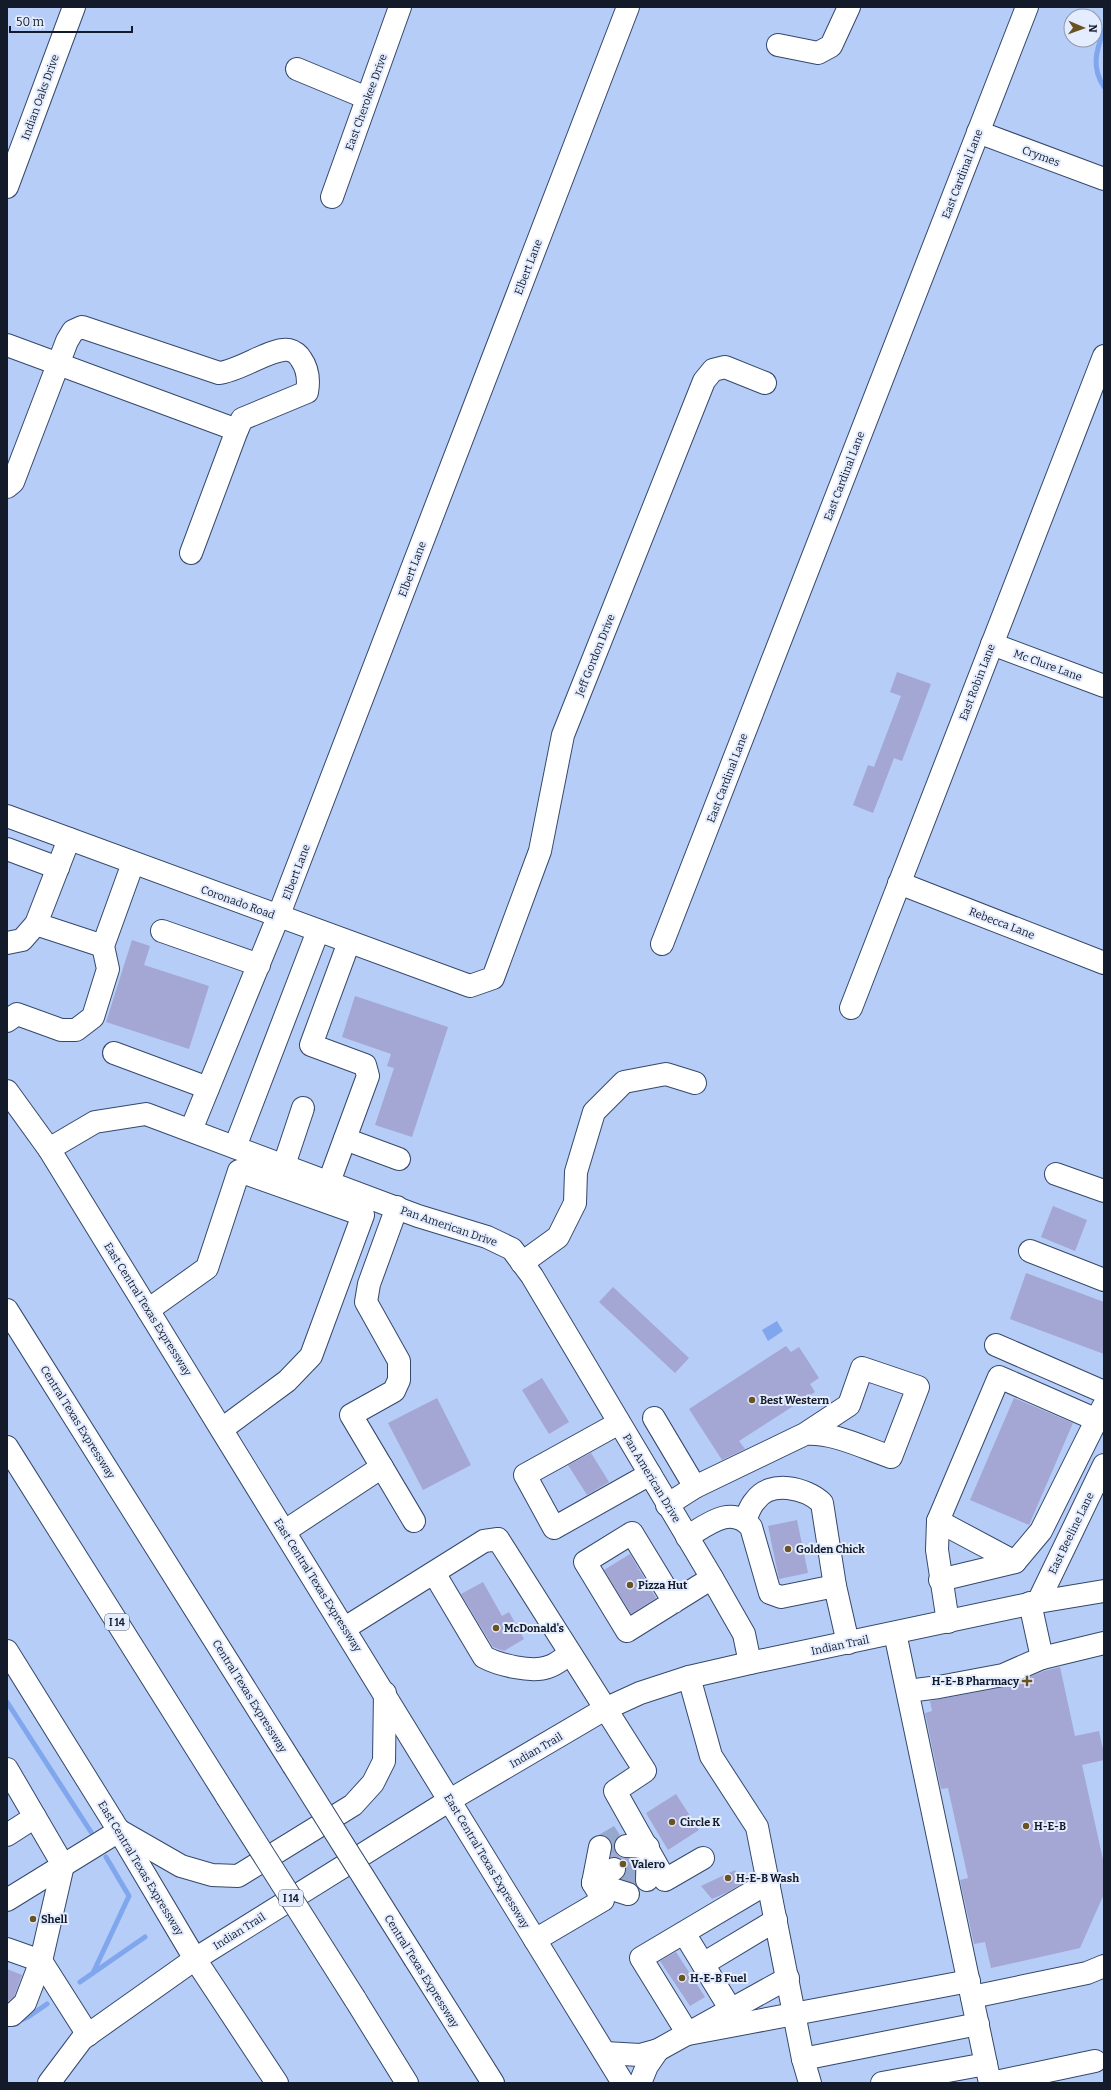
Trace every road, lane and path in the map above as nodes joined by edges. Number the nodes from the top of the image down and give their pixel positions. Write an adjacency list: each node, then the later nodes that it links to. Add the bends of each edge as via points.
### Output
1 (74, 7): 11 (main road, Indian Oaks Drive)
2 (400, 7): 8 (main road, East Cherokee Drive)
3 (628, 7): 30 (main road, Elbert Lane)
4 (849, 7): 6 (main road, via 831,46 818,52)
5 (1027, 7): 9 (main road, East Cardinal Lane)
6 (778, 45)
7 (297, 69): 8 (main road)
8 (368, 98): 12 (main road, East Cherokee Drive)
9 (978, 132): 10 (main road, Crymes); 36 (main road, East Cardinal Lane)
10 (1104, 179)
11 (7, 187)
12 (332, 197)
13 (7, 345): 15 (main road)
14 (1104, 356): 17 (main road, East Robin Lane)
15 (59, 364): 18 (main road); 18 (main road, via 73,330 82,327 219,372 229,372 278,351 289,350 298,355 304,364 309,382 307,392 242,419); 19 (main road)
16 (765, 383): 40 (main road, Jeff Gordon Drive, via 725,367 713,370 704,381 562,736 540,851 493,978)
17 (1095, 405): 22 (main road, East Robin Lane)
18 (237, 430): 21 (main road)
19 (10, 484): 20 (main road)
20 (7, 506)
21 (191, 553)
22 (992, 644): 23 (main road, Mc Clure Lane); 29 (main road, East Robin Lane)
23 (1104, 686)
24 (7, 816): 25 (main road, Coronado Road)
25 (70, 839): 27 (main road, Coronado Road); 28 (main road)
26 (7, 849): 28 (main road)
27 (133, 863): 30 (main road, Coronado Road); 37 (main road)
28 (58, 868): 31 (main road)
29 (900, 883): 38 (main road, Rebecca Lane); 41 (main road, East Robin Lane)
30 (278, 917): 33 (main road, Coronado Road); 39 (main road, Elbert Lane)
31 (36, 924): 35 (main road, via 22,940); 37 (main road)
32 (162, 930): 39 (main road)
33 (318, 931): 34 (main road, Coronado Road); 50 (main road)
34 (349, 942): 40 (main road, Coronado Road); 49 (main road, via 311,1045 365,1065 368,1076)
35 (7, 943)
36 (662, 944)
37 (103, 946): 42 (main road, via 108,968 93,1017 76,1030 61,1030 17,1014)
38 (1104, 963)
39 (258, 965): 45 (main road, Elbert Lane)
40 (470, 986)
41 (851, 1008)
42 (7, 1021)
43 (114, 1053): 45 (main road)
44 (695, 1083): 59 (main road, via 666,1074 624,1082 594,1112 576,1172 575,1203 558,1237)
45 (208, 1088): 48 (main road, Elbert Lane)
46 (7, 1091): 51 (main road, East Central Texas Expressway)
47 (303, 1108): 53 (main road)
48 (191, 1130): 50 (main road, Pan American Drive); 51 (main road, Pan American Drive, via 146,1114 95,1122)
49 (345, 1139): 52 (main road); 55 (main road)
50 (235, 1147): 53 (main road, Pan American Drive)
51 (49, 1149): 62 (main road, East Central Texas Expressway)
52 (399, 1159)
53 (284, 1165): 55 (main road, Pan American Drive)
54 (1056, 1174): 56 (main road)
55 (329, 1182): 57 (main road, Pan American Drive)
56 (1104, 1191)
57 (397, 1208): 59 (main road, Pan American Drive, via 487,1237 512,1249); 74 (main road, via 369,1284 366,1302 399,1360 399,1380 394,1391 351,1415)
58 (1030, 1251): 60 (main road)
59 (522, 1263): 68 (main road, Pan American Drive)
60 (1104, 1280)
61 (7, 1310): 141 (main road, Central Texas Expressway, bridge)
62 (148, 1310): 69 (main road, East Central Texas Expressway); 69 (main road, via 207,1268 239,1171 363,1215 310,1356 287,1381)
63 (996, 1345): 64 (main road)
64 (1104, 1392)
65 (849, 1405): 70 (main road); 71 (main road); 71 (main road, via 862,1368 918,1387 891,1457)
66 (1101, 1413): 76 (main road); 82 (main road, via 999,1377)
67 (654, 1418): 77 (main road)
68 (619, 1423): 75 (main road, Pan American Drive); 75 (main road, via 525,1475 554,1528)
69 (222, 1429): 83 (main road, East Central Texas Expressway)
70 (805, 1434): 71 (main road); 77 (main road)
71 (851, 1443)
72 (7, 1447): 140 (main road, I 14, bridge)
73 (1104, 1465): 78 (main road, East Beeline Lane)
74 (382, 1467): 81 (main road); 83 (main road)
75 (650, 1474): 79 (main road, Pan American Drive)
76 (1065, 1485): 78 (main road); 85 (main road, via 1041,1531)
77 (695, 1487): 79 (main road)
78 (1089, 1496): 92 (main road, East Beeline Lane)
79 (668, 1505): 84 (main road, Pan American Drive)
80 (745, 1520): 84 (main road, via 732,1516 713,1521); 89 (main road, via 751,1527 770,1593 781,1597); 89 (main road, via 755,1500 766,1492 780,1488 794,1489 814,1496 822,1503)
81 (414, 1521)
82 (938, 1521): 85 (main road); 88 (main road)
83 (285, 1531): 94 (main road, East Central Texas Expressway)
84 (687, 1537): 87 (main road, Pan American Drive)
85 (1016, 1562): 88 (main road)
86 (434, 1573): 94 (main road); 99 (main road, via 484,1657 495,1663 537,1670 549,1667); 99 (main road, via 484,1541 498,1539)
87 (712, 1578): 91 (main road); 101 (main road, Pan American Drive, via 744,1634)
88 (940, 1580): 93 (main road)
89 (835, 1586): 96 (main road)
90 (1102, 1586): 92 (main road, Indian Trail)
91 (674, 1602)
92 (1034, 1602): 93 (main road, Indian Trail); 100 (main road)
93 (948, 1622): 95 (main road, Indian Trail)
94 (345, 1628): 104 (main road, East Central Texas Expressway)
95 (895, 1633): 96 (main road, Indian Trail); 103 (main road)
96 (848, 1643): 101 (main road, Indian Trail)
97 (1104, 1643): 100 (main road)
98 (7, 1651): 109 (main road, East Central Texas Expressway)
99 (570, 1654): 105 (main road)
100 (1042, 1658): 103 (main road, via 1003,1675)
101 (750, 1663): 102 (main road, Indian Trail)
102 (689, 1678): 105 (main road, Indian Trail, via 640,1693); 113 (main road, via 711,1756 758,1827)
103 (908, 1691): 125 (main road)
104 (385, 1693): 107 (main road, East Central Texas Expressway); 109 (main road, via 384,1761 374,1783 353,1805 238,1876 212,1875 181,1866)
105 (605, 1709): 107 (main road, Indian Trail); 111 (main road, via 645,1771 615,1791 636,1856 665,1880)
106 (7, 1769): 108 (main road)
107 (450, 1800): 118 (main road, East Central Texas Expressway); 120 (main road, Indian Trail)
108 (35, 1817): 110 (main road); 112 (main road)
109 (119, 1831): 112 (main road); 120 (main road, East Central Texas Expressway)
110 (7, 1835)
111 (703, 1858)
112 (64, 1865): 115 (main road); 121 (main road)
113 (769, 1882): 116 (main road); 117 (main road)
114 (593, 1883): 114 (main road, via 614,1870); 118 (main road, via 603,1900)
115 (7, 1900)
116 (776, 1920): 122 (main road); 124 (main road)
117 (684, 1933): 122 (main road); 130 (main road, via 641,1958)
118 (535, 1940): 133 (main road, East Central Texas Expressway)
119 (7, 1949): 121 (main road)
120 (195, 1959): 131 (main road, Indian Trail); 139 (main road, East Central Texas Expressway)
121 (41, 1961): 128 (main road, via 25,2003 12,2015); 131 (main road)
122 (703, 1964): 126 (main road)
123 (1104, 1966): 125 (main road, via 1087,1972)
124 (788, 1978): 126 (main road); 127 (main road)
125 (970, 1989): 127 (main road); 129 (main road)
126 (731, 2010): 130 (main road)
127 (795, 2014): 130 (main road); 134 (main road)
128 (7, 2015)
129 (978, 2024): 134 (main road); 137 (main road)
130 (688, 2034): 132 (main road)
131 (88, 2035): 138 (main road, Indian Trail, via 82,2039)
132 (658, 2050): 133 (main road, via 640,2055 621,2056); 143 (main road)
133 (605, 2053): 142 (main road, East Central Texas Expressway)
134 (803, 2059): 144 (main road)
135 (1096, 2061): 136 (main road)
136 (1070, 2066): 137 (main road); 146 (main road)
137 (989, 2077): 145 (main road)
138 (49, 2083)
139 (277, 2083)
140 (407, 2083)
141 (493, 2083)
142 (623, 2083)
143 (640, 2083)
144 (810, 2083)
145 (882, 2083)
146 (1056, 2083)

